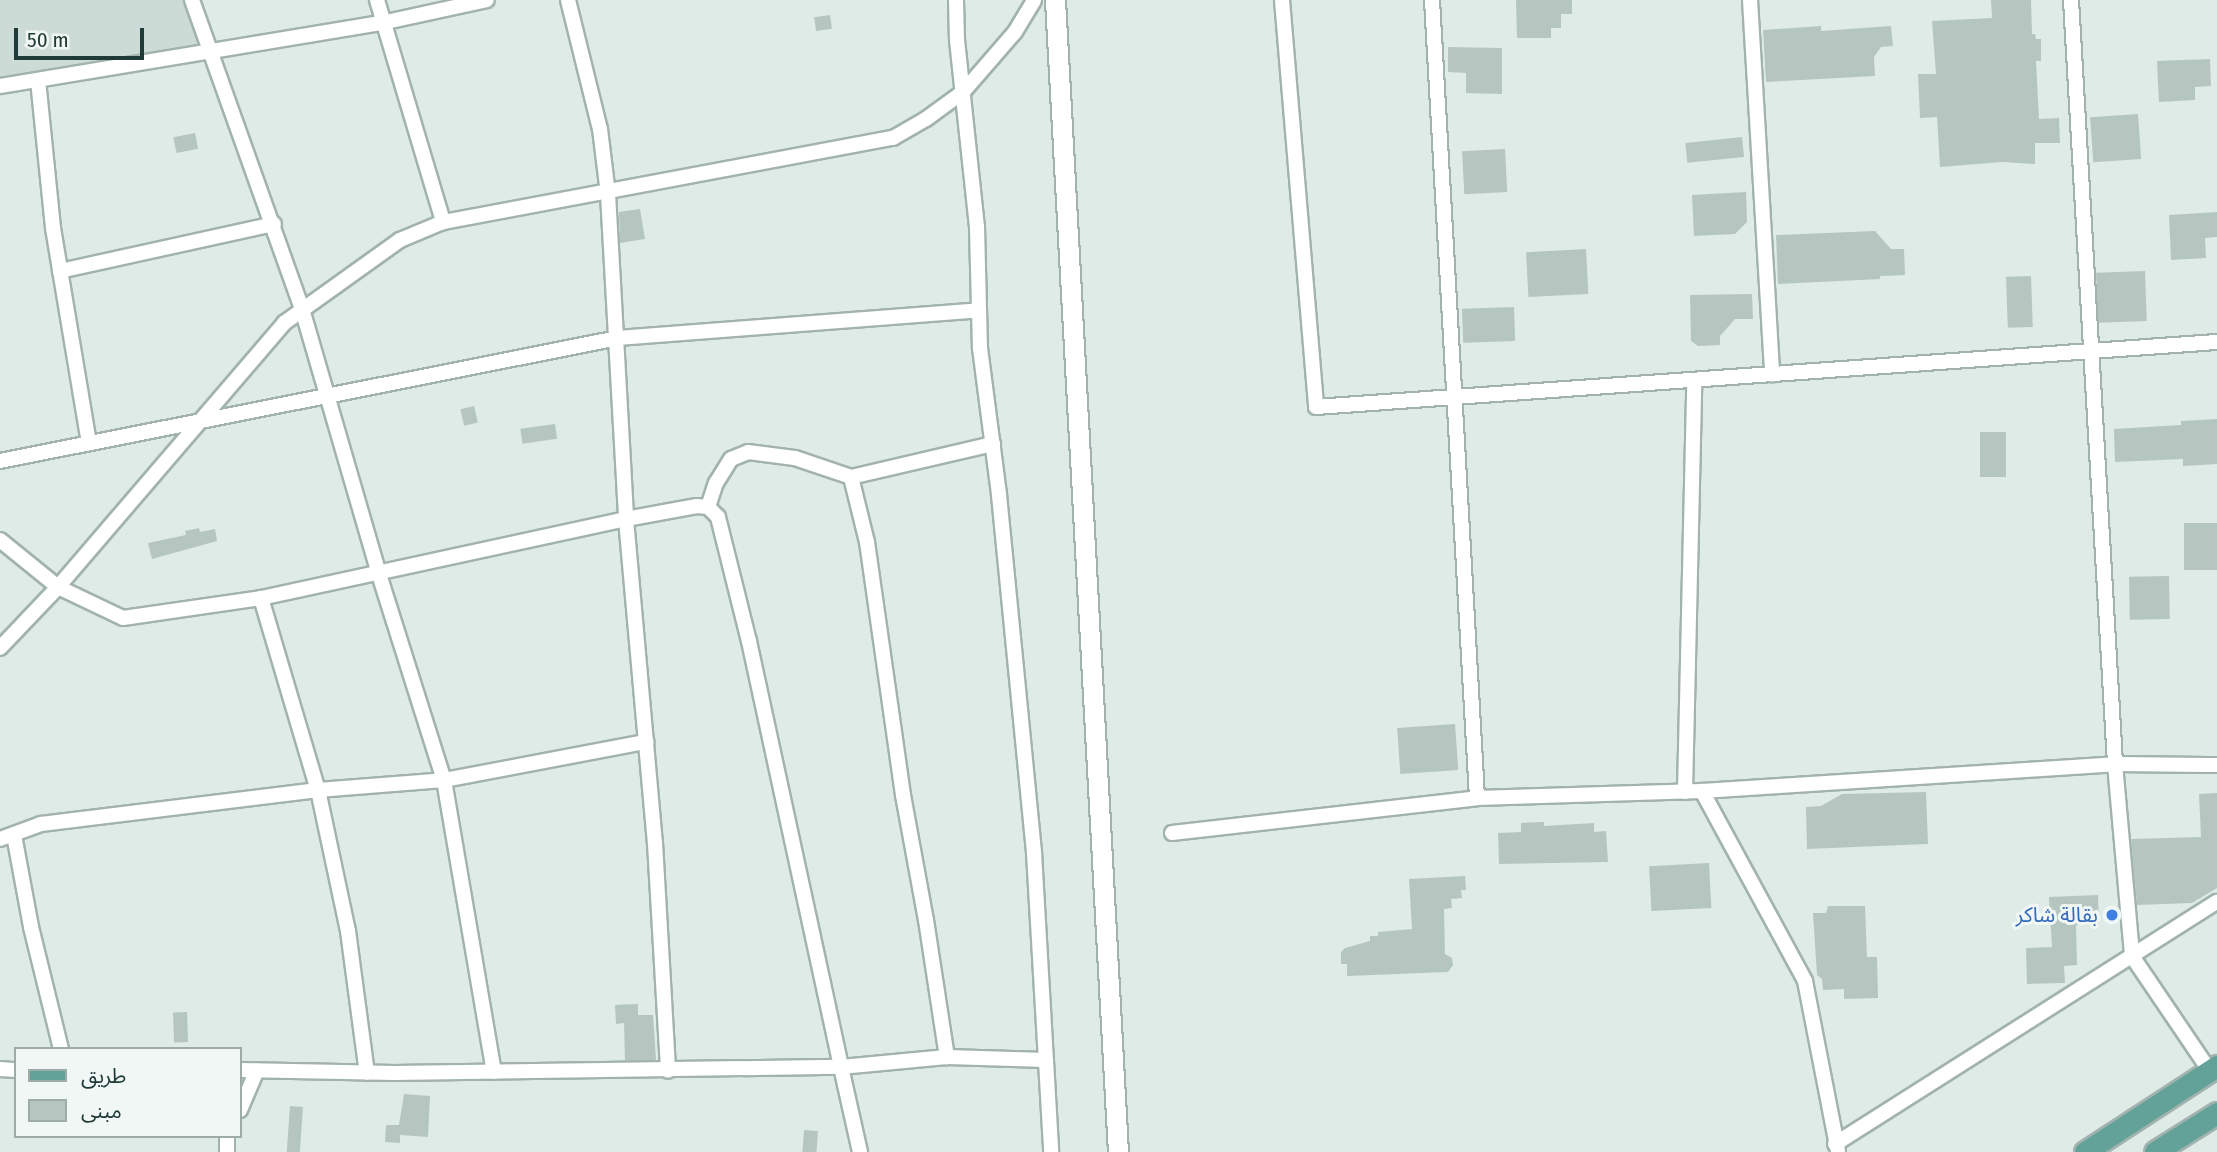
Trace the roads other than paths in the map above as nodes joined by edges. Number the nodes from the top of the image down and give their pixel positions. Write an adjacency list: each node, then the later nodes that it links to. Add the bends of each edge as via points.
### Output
1 (192, 0): 13 (street)
2 (377, 0): 12 (street)
3 (487, 0): 12 (street)
4 (568, 0): 17 (street, via 600,129)
5 (956, 0): 16 (street)
6 (1034, 0): 16 (street, via 1015,32)
7 (1055, 0): 69 (street)
8 (1282, 0): 29 (street, via 1316,407)
9 (1432, 0): 29 (street)
10 (1750, 0): 26 (street)
11 (2071, 0): 25 (street)
12 (386, 22): 13 (street); 18 (street)
13 (208, 50): 14 (street); 19 (street)
14 (38, 80): 15 (street); 20 (street)
15 (0, 86)
16 (963, 92): 17 (street, via 893,138); 22 (street, via 977,227)
17 (608, 194): 18 (street); 23 (street)
18 (443, 222): 21 (street, via 400,240)
19 (274, 224): 20 (street); 21 (street)
20 (60, 271): 31 (street)
21 (302, 309): 28 (street); 30 (street, via 275,333)
22 (979, 310): 23 (street); 32 (street)
23 (618, 338): 28 (street); 36 (street)
24 (2217, 342): 25 (street)
25 (2091, 351): 26 (street); 43 (street)
26 (1772, 374): 27 (street)
27 (1694, 380): 29 (street); 48 (street)
28 (329, 395): 30 (street); 38 (street)
29 (1455, 397): 49 (street)
30 (200, 421): 31 (street); 39 (street)
31 (89, 443): 33 (street)
32 (993, 444): 34 (street); 56 (street, via 1034,853)
33 (0, 461)
34 (851, 477): 35 (street, via 795,457 748,452 731,459); 55 (street, via 867,542 902,795)
35 (708, 507): 36 (street); 57 (street, via 718,517 749,641)
36 (626, 519): 38 (street); 42 (street)
37 (0, 540): 39 (street)
38 (378, 571): 40 (street); 45 (street)
39 (58, 587): 40 (street, via 123,618); 41 (street)
40 (261, 598): 46 (street)
41 (0, 648)
42 (646, 742): 45 (street); 61 (street)
43 (2115, 764): 44 (street); 47 (street); 53 (street)
44 (2217, 765)
45 (444, 780): 46 (street); 62 (street)
46 (318, 790): 51 (street, via 41,824); 63 (street, via 348,931)
47 (1702, 791): 48 (street); 66 (street, via 1805,981)
48 (1685, 792): 49 (street)
49 (1477, 798): 50 (street)
50 (1172, 833)
51 (7, 837): 54 (street)
52 (2217, 902): 53 (street)
53 (2132, 956): 58 (street); 66 (street)
54 (60, 1047)
55 (947, 1057): 56 (street); 57 (street)
56 (1046, 1060): 68 (street)
57 (841, 1067): 61 (street); 67 (street)
58 (2214, 1068): 70 (main road)
59 (242, 1070): 60 (street)
60 (257, 1070): 63 (street); 64 (street)
61 (668, 1071): 62 (street)
62 (494, 1072): 63 (street)
63 (367, 1073)
64 (242, 1105)
65 (2217, 1113): 71 (main road)
66 (1837, 1148)
67 (860, 1152)
68 (1051, 1152)
69 (1118, 1152)
70 (2085, 1152)
71 (2155, 1152)

